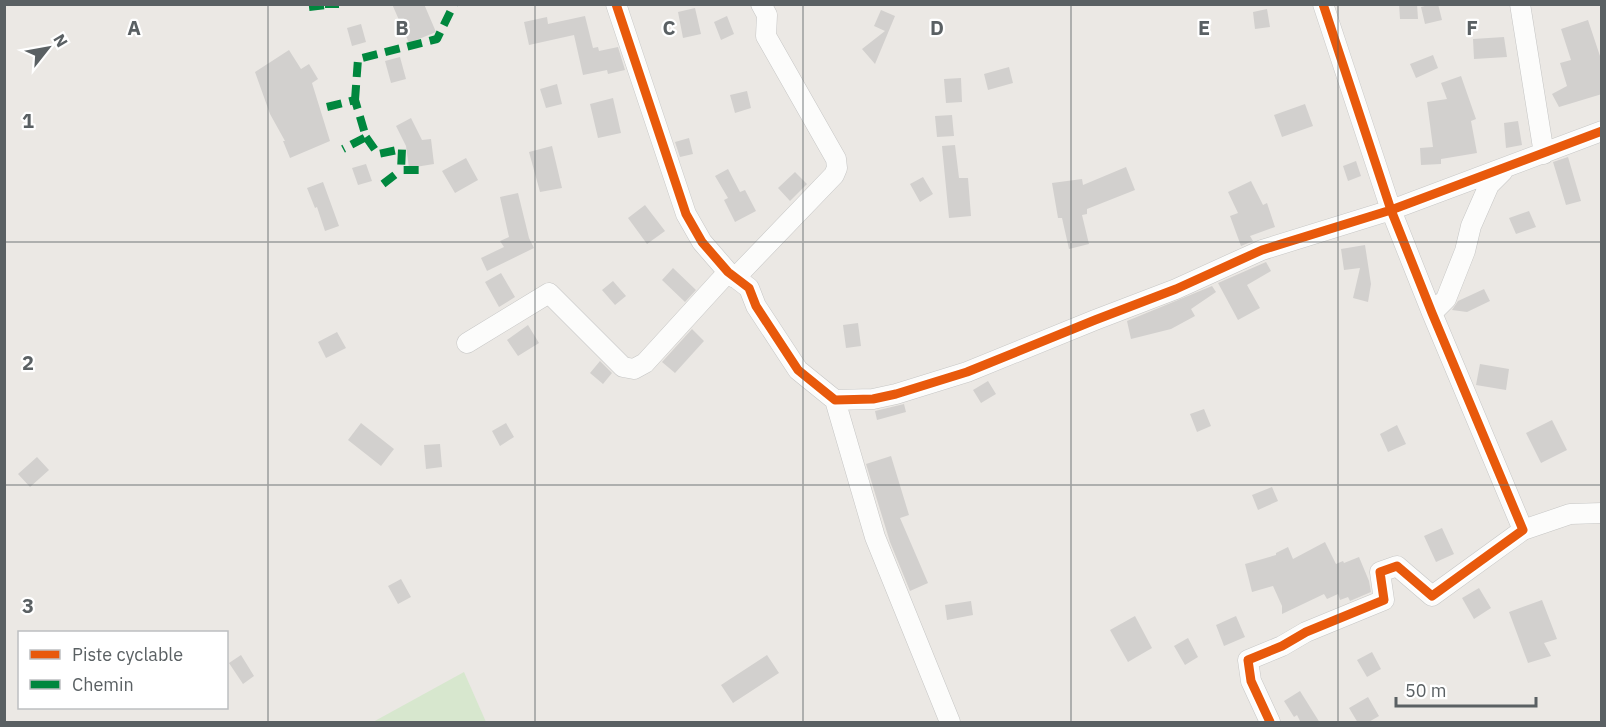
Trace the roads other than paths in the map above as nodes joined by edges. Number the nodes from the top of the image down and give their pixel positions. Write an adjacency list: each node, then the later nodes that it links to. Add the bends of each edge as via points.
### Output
1 (616, 4): 9 (street, via 686,214 702,242)
2 (761, 4): 9 (street, via 766,15 766,36 836,159 837,168)
3 (1323, 4): 8 (street)
4 (1520, 4): 6 (street)
5 (1602, 131): 6 (street)
6 (1544, 154): 7 (street)
7 (1506, 168): 8 (street); 10 (street, via 1489,185 1446,299)
8 (1391, 210): 10 (street); 12 (street, via 1262,250 1176,290 967,372 873,399)
9 (732, 275): 11 (street, via 645,363 634,369 623,367 549,292); 12 (street, via 749,288 760,313 798,370)
10 (1432, 313): 14 (street)
11 (466, 343)
12 (835, 400): 15 (street, via 875,537)
13 (1602, 513): 14 (street, via 1570,514)
14 (1523, 530): 16 (street, via 1432,596 1397,566 1380,572 1384,600 1248,660 1251,681)
15 (950, 723)
16 (1270, 723)

